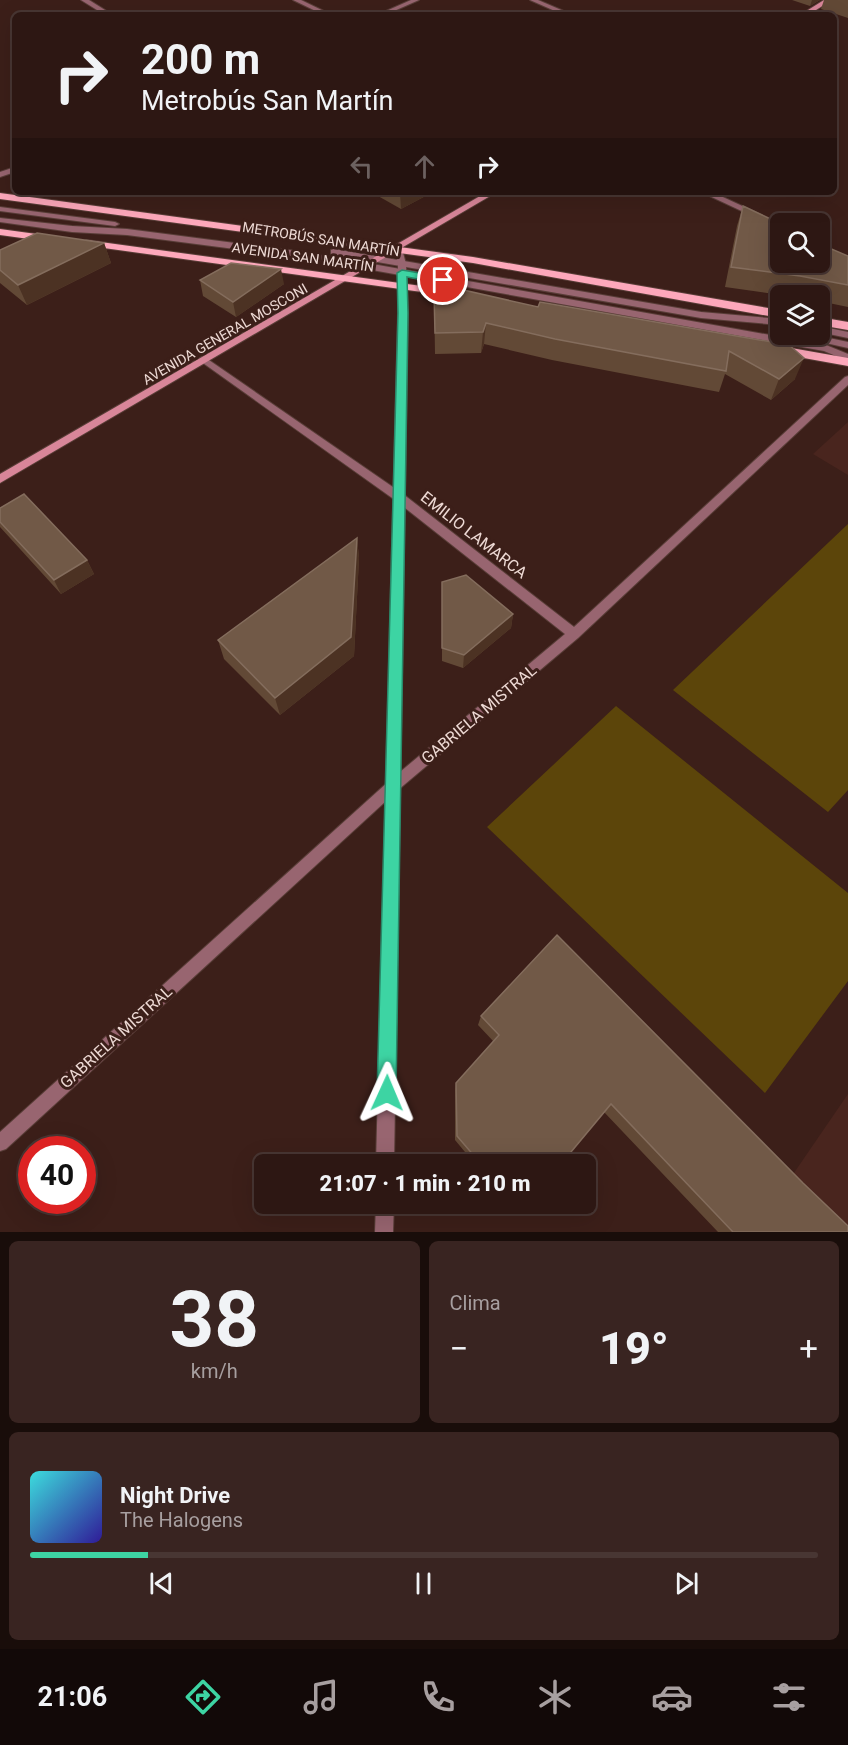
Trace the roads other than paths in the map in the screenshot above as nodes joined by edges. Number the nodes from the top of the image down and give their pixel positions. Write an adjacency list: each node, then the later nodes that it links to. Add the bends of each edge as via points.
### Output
1 (84, 0): 6 (street)
2 (296, 0): 7 (street)
3 (416, 0): 8 (street)
4 (533, 0): 9 (street)
5 (829, 0): 10 (main road)
6 (105, 12)
7 (322, 12)
8 (387, 12)
9 (563, 12)
10 (808, 12)
11 (1, 195): 18 (main road, AVENIDA SAN MARTÍN)
12 (488, 195): 18 (main road, AVENIDA GENERAL MOSCONI)
13 (712, 195): 16 (street)
14 (0, 210): 19 (street, METROBÚS SAN MARTÍN)
15 (0, 220): 20 (street, METROBÚS SAN MARTÍN, via 127,232)
16 (770, 221)
17 (0, 232): 22 (main road, AVENIDA SAN MARTÍN)
18 (398, 249): 19 (main road, AVENIDA GENERAL MOSCONI); 21 (street); 24 (main road, AVENIDA SAN MARTÍN)
19 (380, 260): 20 (main road, AVENIDA GENERAL MOSCONI); 21 (street, METROBÚS SAN MARTÍN)
20 (368, 267): 21 (street, METROBÚS SAN MARTÍN); 22 (main road, AVENIDA GENERAL MOSCONI)
21 (402, 269): 23 (street); 25 (street, METROBÚS SAN MARTÍN, via 701,315); 28 (street, METROBÚS SAN MARTÍN)
22 (348, 278): 23 (main road, AVENIDA SAN MARTÍN); 34 (main road, AVENIDA GENERAL MOSCONI)
23 (402, 286): 35 (main road, AVENIDA SAN MARTÍN); 38 (street)
24 (770, 312)
25 (770, 321)
26 (830, 323): 27 (main road)
27 (848, 326)
28 (726, 330): 30 (street, METROBÚS SAN MARTÍN); 35 (street, METROBÚS SAN MARTÍN, via 826,348)
29 (830, 331): 31 (street)
30 (770, 332)
31 (848, 335)
32 (830, 341): 33 (street)
33 (848, 345)
34 (206, 360): 37 (main road, AVENIDA GENERAL MOSCONI); 38 (street, EMILIO LAMARCA)
35 (848, 360)
36 (848, 380): 39 (street, GABRIELA MISTRAL)
37 (0, 479)
38 (399, 497): 39 (street, EMILIO LAMARCA); 40 (street)
39 (574, 634): 40 (street, GABRIELA MISTRAL)
40 (393, 786): 41 (street, GABRIELA MISTRAL); 42 (street)
41 (0, 1143)
42 (385, 1154)
43 (384, 1214): 44 (street)
44 (384, 1232)

